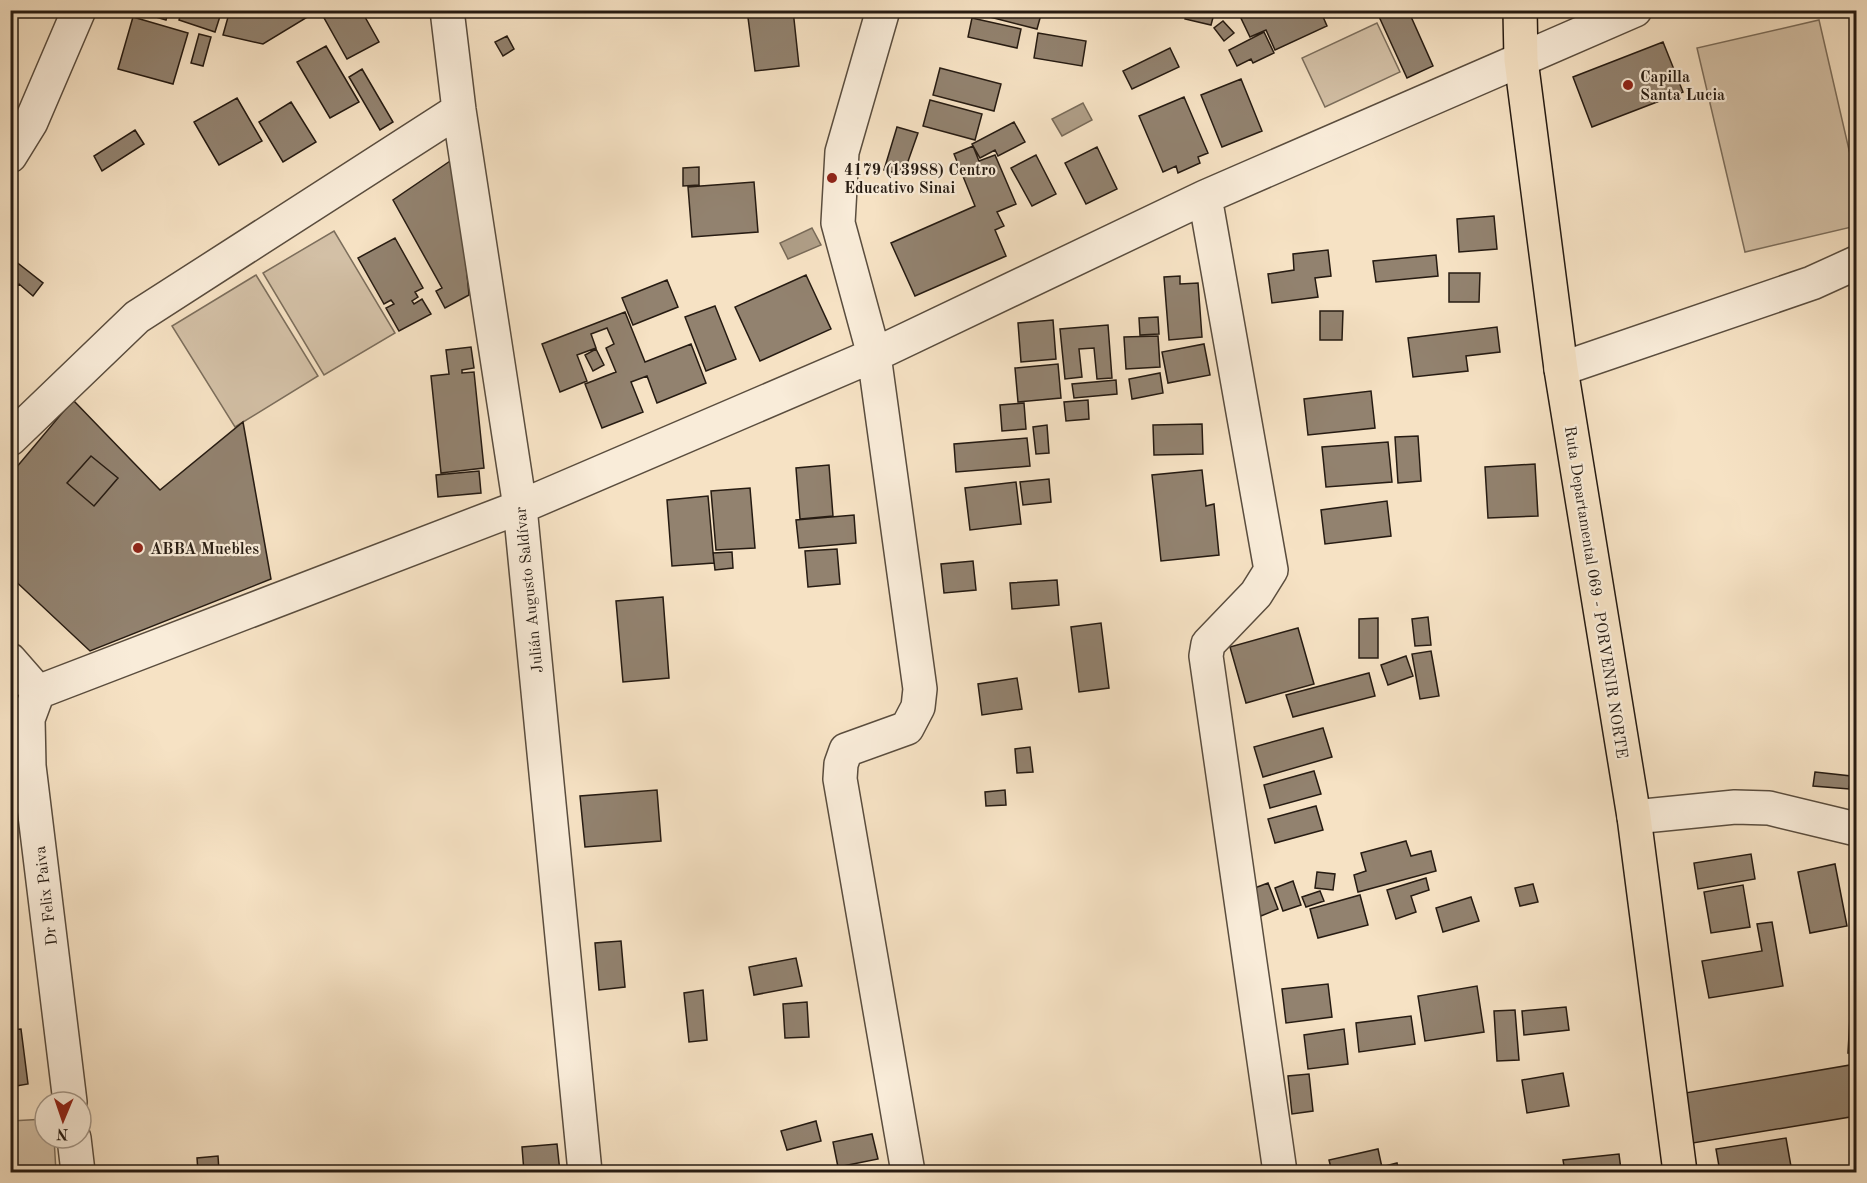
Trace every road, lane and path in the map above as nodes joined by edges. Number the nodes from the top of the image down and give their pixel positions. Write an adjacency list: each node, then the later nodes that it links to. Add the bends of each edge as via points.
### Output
1 (79, 10): 8 (street, via 31,122)
2 (447, 10): 7 (street, Julián Augusto Saldívar)
3 (883, 10): 11 (street, via 842,152 838,223)
4 (1520, 10): 6 (main road, Ruta Departamental 069 - PORVENIR NORTE)
5 (1635, 10): 6 (street)
6 (1521, 60): 9 (street); 12 (main road, Ruta Departamental 069 - PORVENIR NORTE)
7 (459, 110): 13 (street, via 138,317); 14 (street, Julián Augusto Saldívar)
8 (10, 156)
9 (1205, 197): 11 (street); 25 (street, via 1272,570 1256,594 1208,644 1206,656)
10 (1857, 263): 12 (street, via 1812,283)
11 (874, 354): 14 (street); 24 (street, via 920,689 918,706 907,728 846,750 840,779)
12 (1561, 369): 18 (main road, Ruta Departamental 069 - PORVENIR NORTE)
13 (10, 439)
14 (520, 507): 16 (street); 23 (street, Julián Augusto Saldívar)
15 (10, 660): 16 (street)
16 (38, 692): 17 (street, Dr Felix Paiva, via 28,719)
17 (20, 767): 20 (street, Dr Felix Paiva)
18 (1634, 817): 19 (street, via 1735,807 1769,808); 26 (main road, Ruta Departamental 069 - PORVENIR NORTE)
19 (1857, 829)
20 (68, 1090)
21 (75, 1150): 22 (street)
22 (78, 1173)
23 (585, 1173)
24 (908, 1173)
25 (1280, 1173)
26 (1680, 1173)

